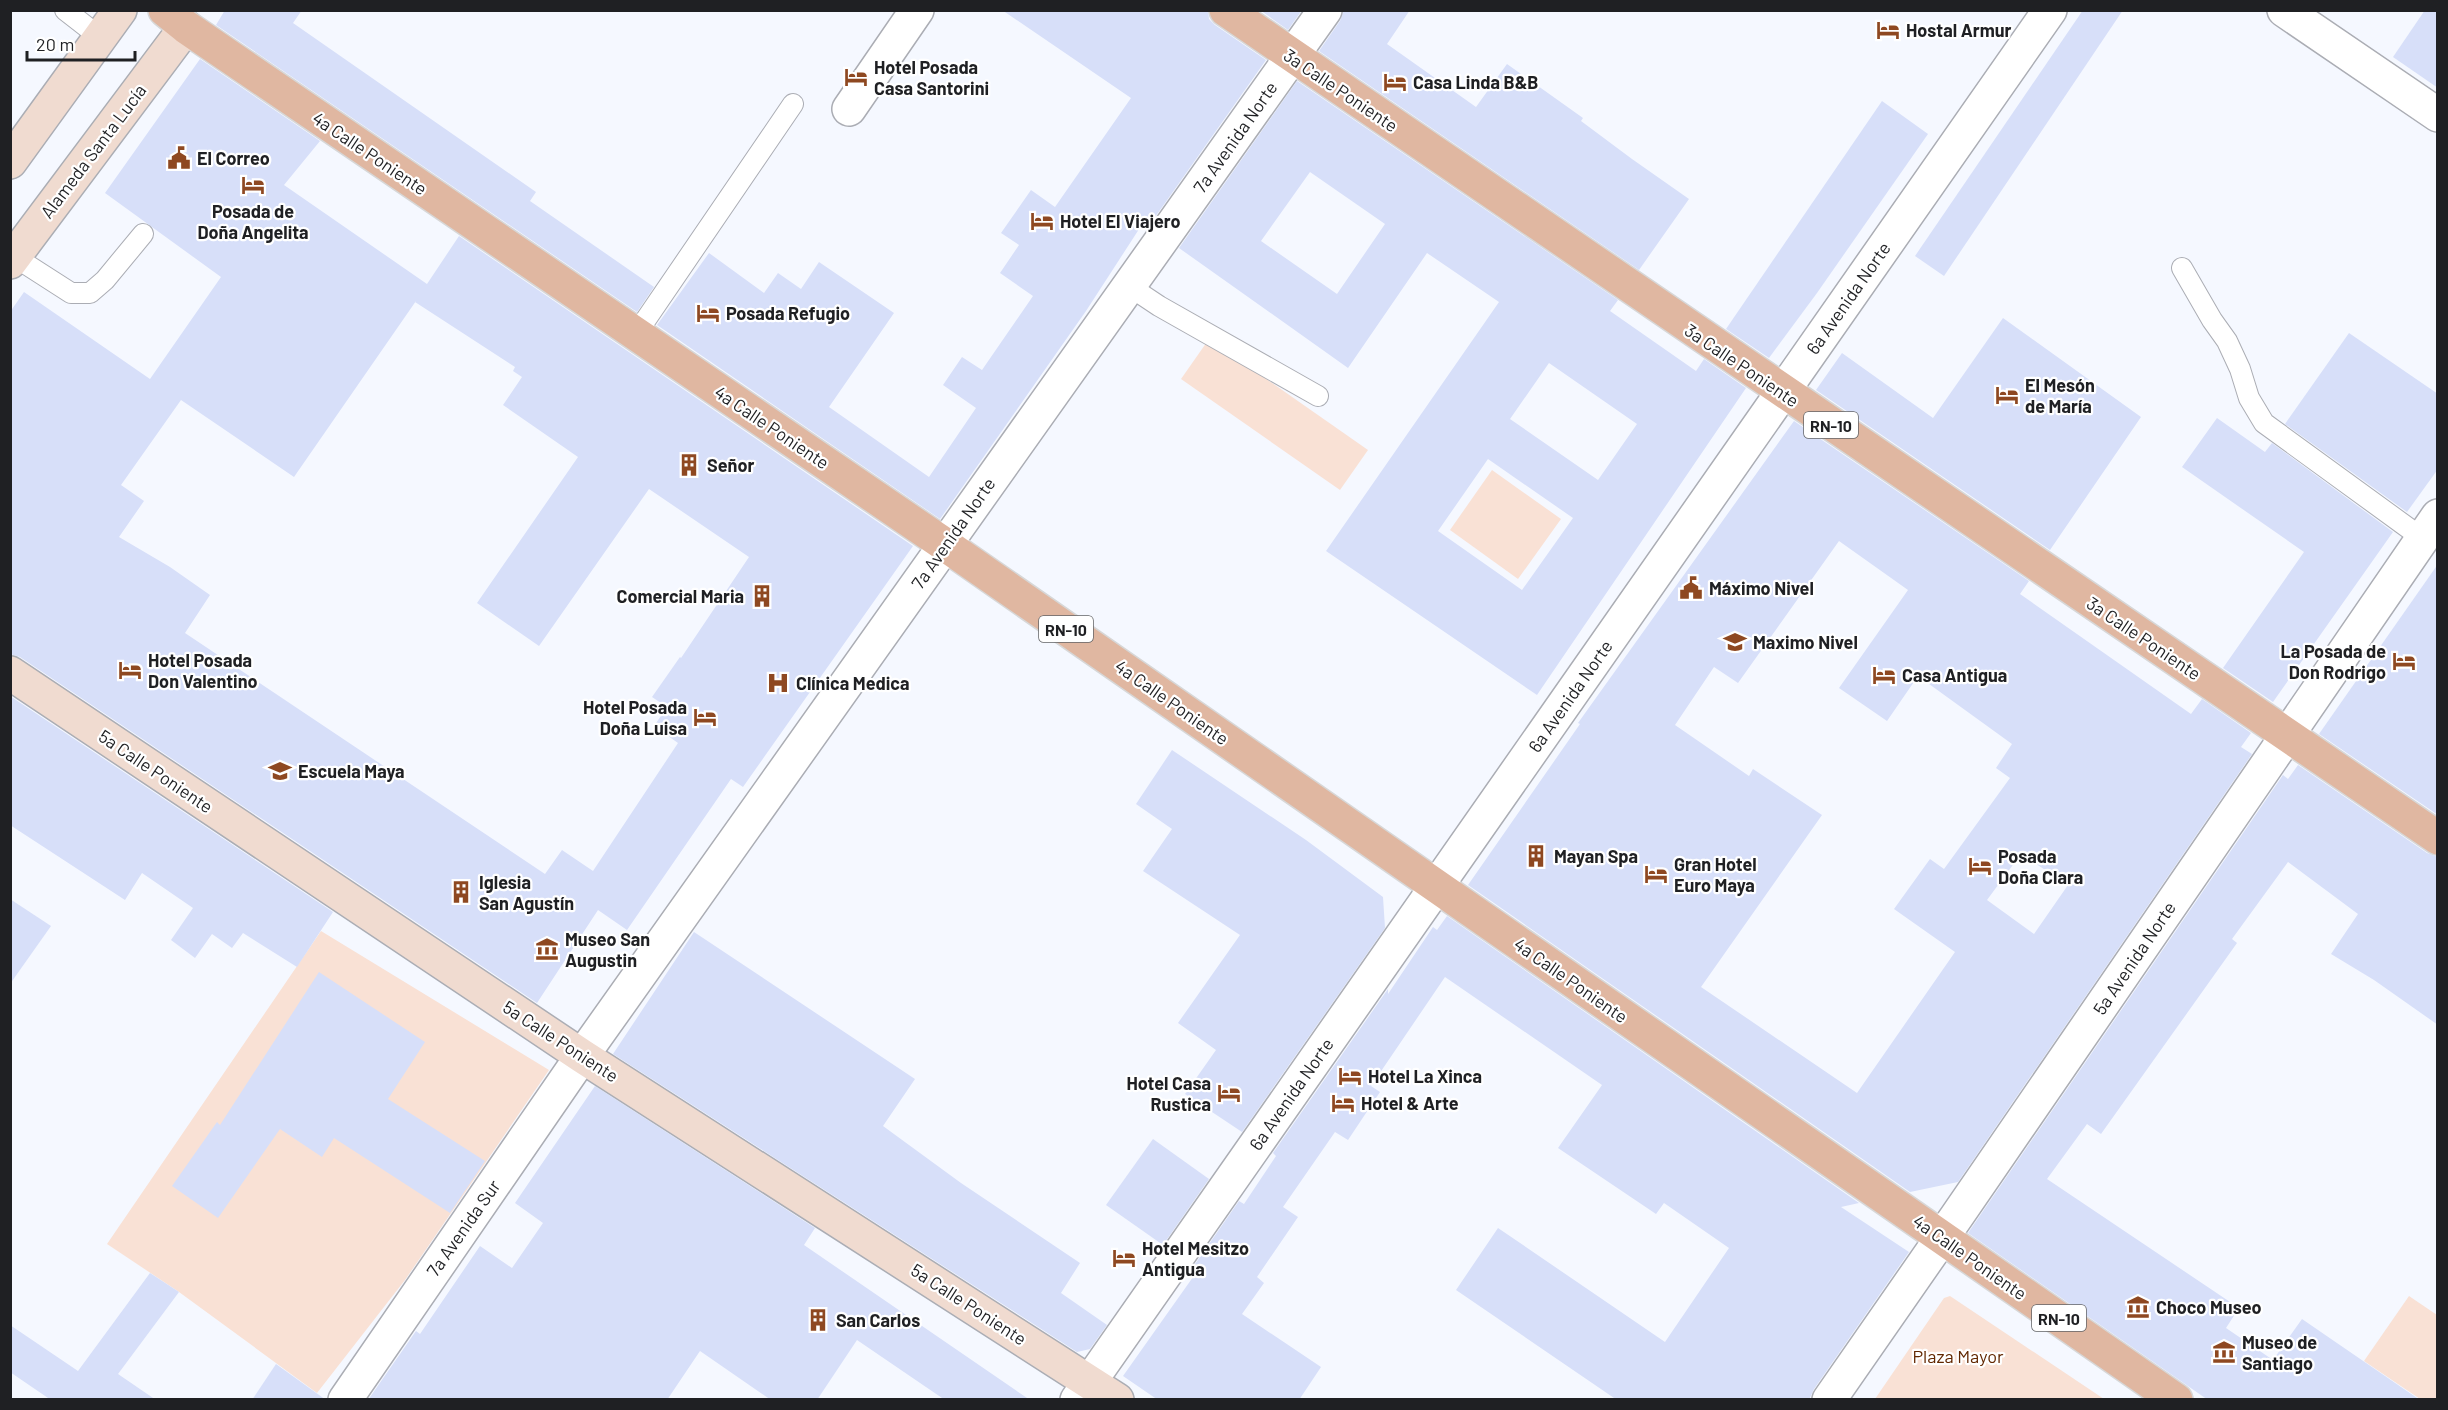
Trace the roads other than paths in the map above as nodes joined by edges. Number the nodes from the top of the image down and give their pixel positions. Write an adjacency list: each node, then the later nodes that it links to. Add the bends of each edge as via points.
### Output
1 (65, 10): 9 (lane)
2 (120, 10): 9 (main road)
3 (917, 10): 12 (street)
4 (1226, 10): 10 (main road, 3a Calle Poniente / RN-10)
5 (1325, 10): 10 (street, 7a Avenida Norte)
6 (2050, 10): 20 (street, 6a Avenida Norte)
7 (2284, 10): 13 (street)
8 (183, 16): 16 (main road, Alameda Santa Lucía); 19 (main road, 4a Calle Poniente / RN-10)
9 (101, 38): 14 (main road)
10 (1292, 57): 18 (street, 7a Avenida Norte); 20 (main road, 3a Calle Poniente / RN-10)
11 (794, 104): 19 (lane)
12 (849, 109)
13 (2438, 116)
14 (10, 162)
15 (143, 234): 16 (lane, via 90,293 71,293)
16 (13, 260)
17 (2182, 268): 22 (lane, via 2227,341 2249,398 2264,423)
18 (1129, 286): 21 (lane); 23 (street, 7a Avenida Norte)
19 (636, 334): 23 (main road, 4a Calle Poniente / RN-10)
20 (1782, 392): 25 (main road, 3a Calle Poniente / RN-10); 27 (street, 6a Avenida Norte)
21 (1318, 396)
22 (2430, 527): 25 (street, 5a Avenida Norte)
23 (944, 544): 27 (main road, 4a Calle Poniente / RN-10); 28 (street, 7a Avenida Norte)
24 (10, 674): 28 (main road, 5a Calle Poniente)
25 (2287, 736): 26 (main road, 3a Calle Poniente / RN-10); 29 (street, 5a Avenida Norte)
26 (2438, 838)
27 (1436, 886): 29 (main road, 4a Calle Poniente / RN-10); 30 (street, 6a Avenida Norte)
28 (582, 1056): 30 (main road, 5a Calle Poniente); 31 (street, 7a Avenida Sur)
29 (1942, 1238): 33 (street, 5a Avenida Norte); 34 (main road, 4a Calle Poniente / RN-10)
30 (1083, 1390): 32 (main road, 5a Calle Poniente)
31 (345, 1400)
32 (1117, 1400)
33 (1829, 1400)
34 (2176, 1400)

